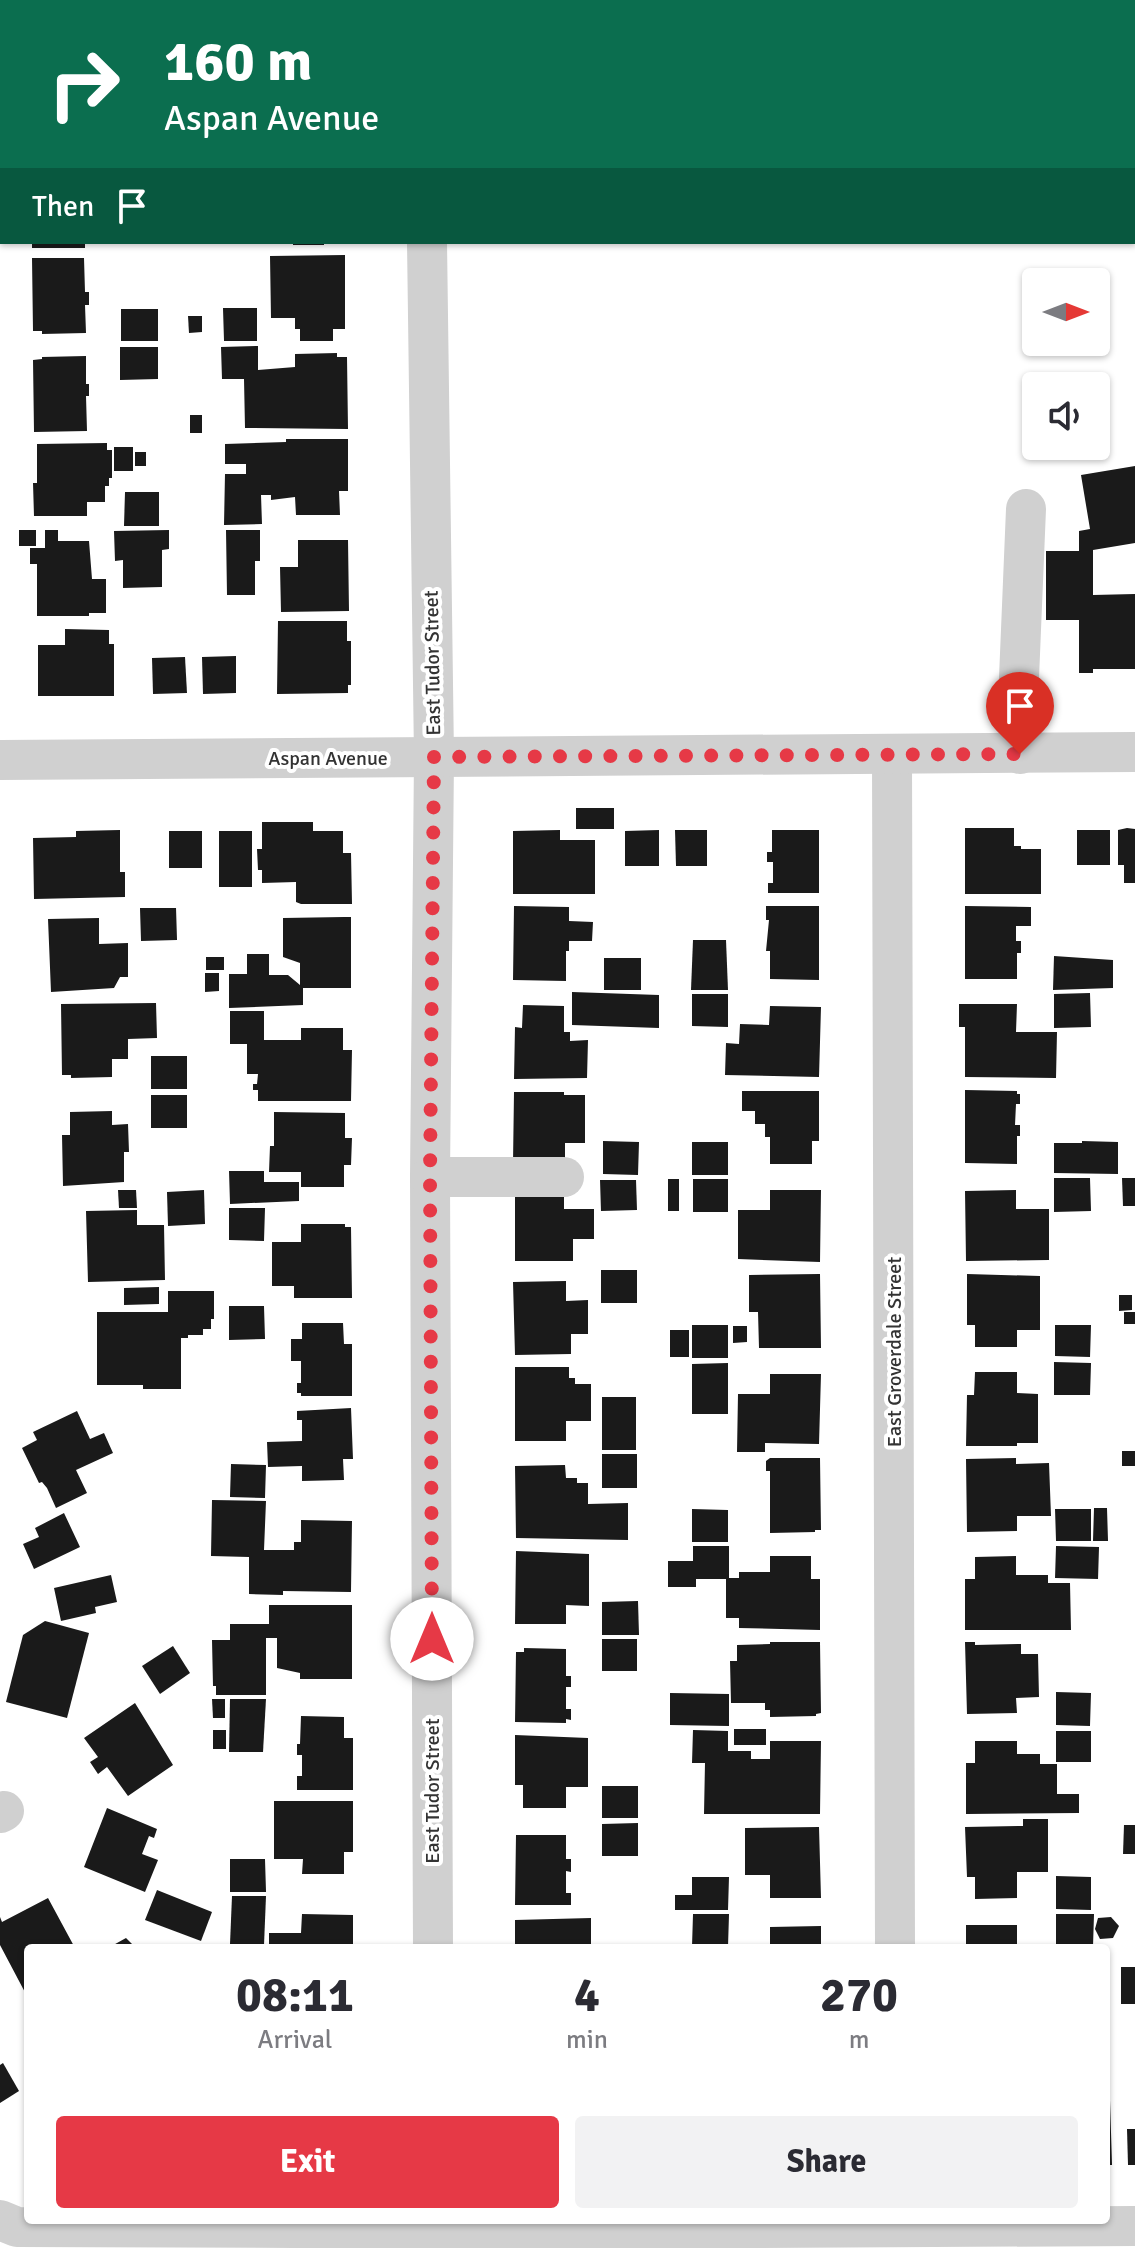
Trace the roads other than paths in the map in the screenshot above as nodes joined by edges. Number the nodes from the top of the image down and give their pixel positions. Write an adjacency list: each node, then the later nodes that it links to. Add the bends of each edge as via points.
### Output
1 (427, 244): 6 (street, East Tudor Street)
2 (1026, 509): 4 (street)
3 (1135, 752): 4 (street, Aspan Avenue)
4 (1020, 754): 5 (street, Aspan Avenue)
5 (892, 756): 6 (street, Aspan Avenue); 11 (street, East Groverdale Street)
6 (434, 757): 7 (street, Aspan Avenue); 8 (street, East Tudor Street)
7 (0, 760)
8 (430, 1177): 9 (street); 10 (street, East Tudor Street)
9 (564, 1177)
10 (433, 1944)
11 (895, 1944)
12 (0, 2220): 15 (street, via 17,2227)
13 (876, 2224): 17 (street)
14 (976, 2224): 16 (street)
15 (434, 2225): 17 (street)
16 (1135, 2226)
17 (572, 2239)

